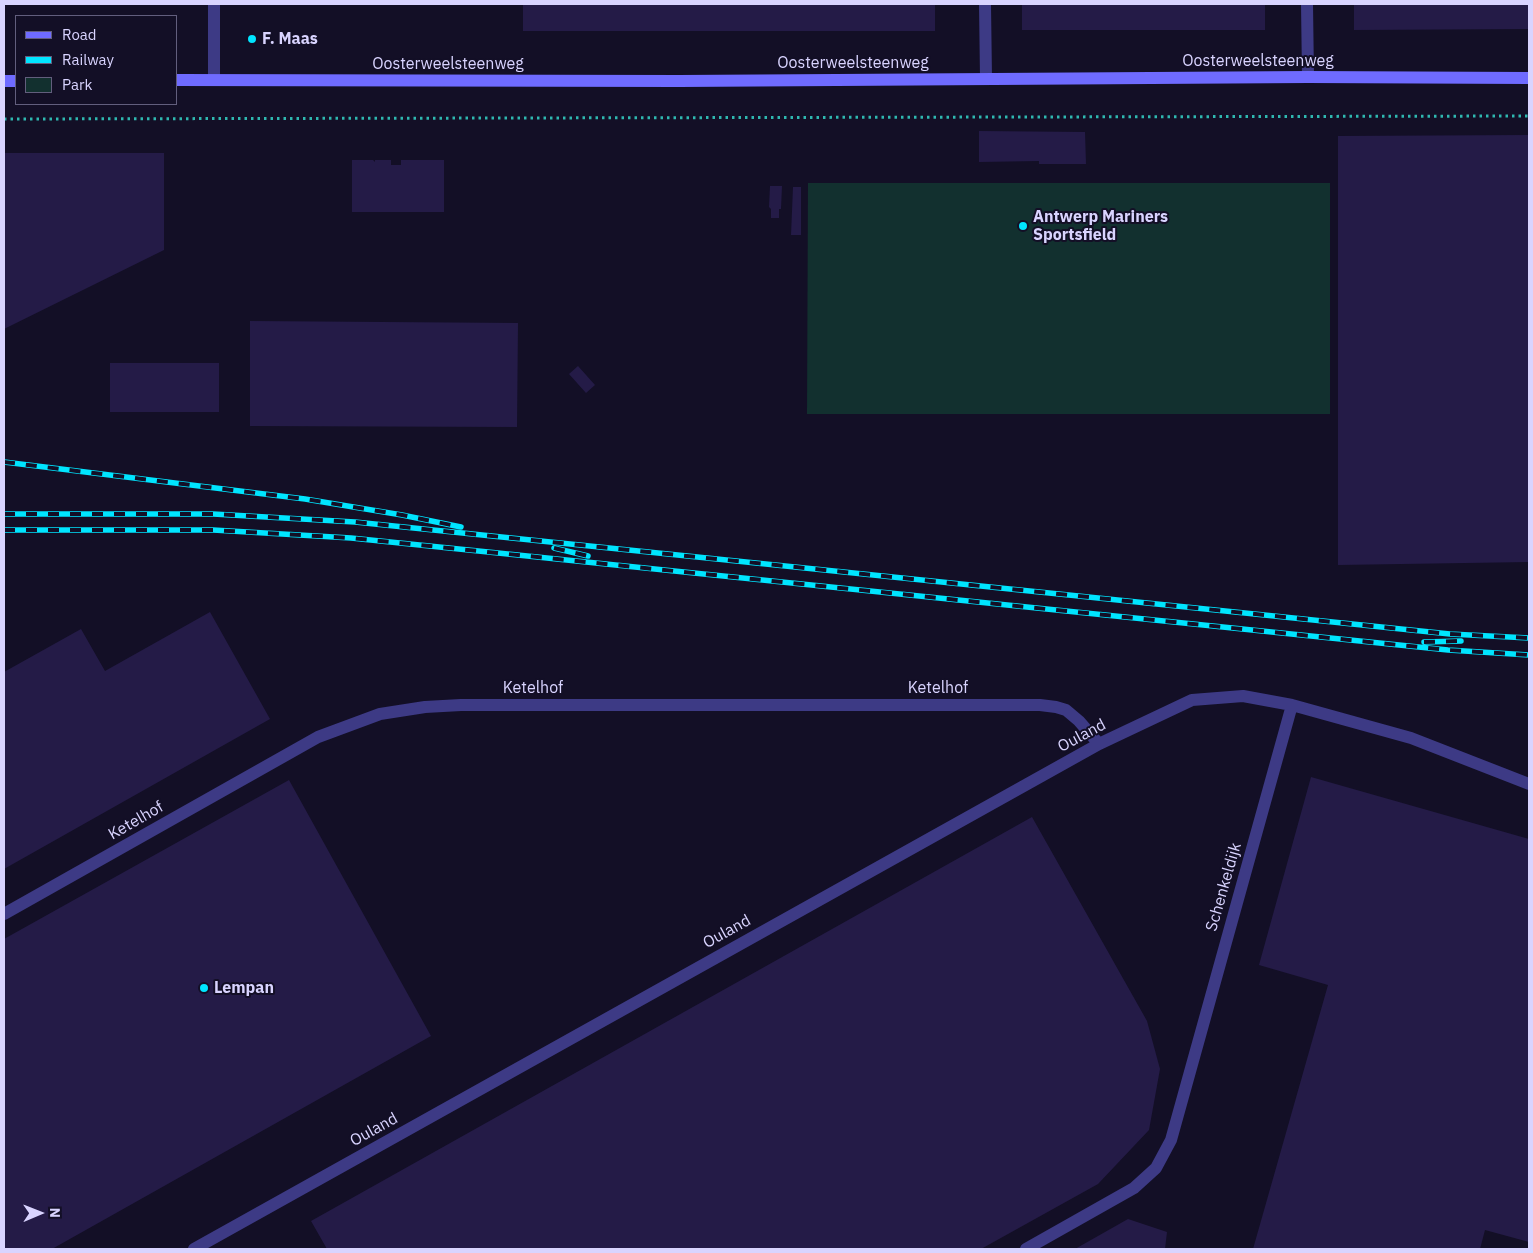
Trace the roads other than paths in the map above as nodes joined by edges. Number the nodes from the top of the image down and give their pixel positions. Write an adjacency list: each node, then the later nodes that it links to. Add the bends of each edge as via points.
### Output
1 (214, 4): 8 (street)
2 (985, 4): 5 (street)
3 (1307, 4): 4 (street)
4 (1308, 77): 5 (main road, Oosterweelsteenweg); 6 (main road, Oosterweelsteenweg)
5 (986, 78): 8 (main road, Oosterweelsteenweg)
6 (1529, 78)
7 (178, 80): 8 (main road, Oosterweelsteenweg)
8 (214, 80)
9 (1292, 705): 10 (street, Ouland, via 1244,696 1192,700); 11 (street, via 1411,738); 14 (street, Schenkeldijk, via 1171,1140 1156,1168 1134,1188)
10 (1099, 744): 12 (street, Ketelhof, via 1079,721 1056,706 461,705 416,708 380,714 318,737); 13 (street, Ouland)
11 (1529, 784)
12 (4, 914)
13 (194, 1249)
14 (1026, 1249)

